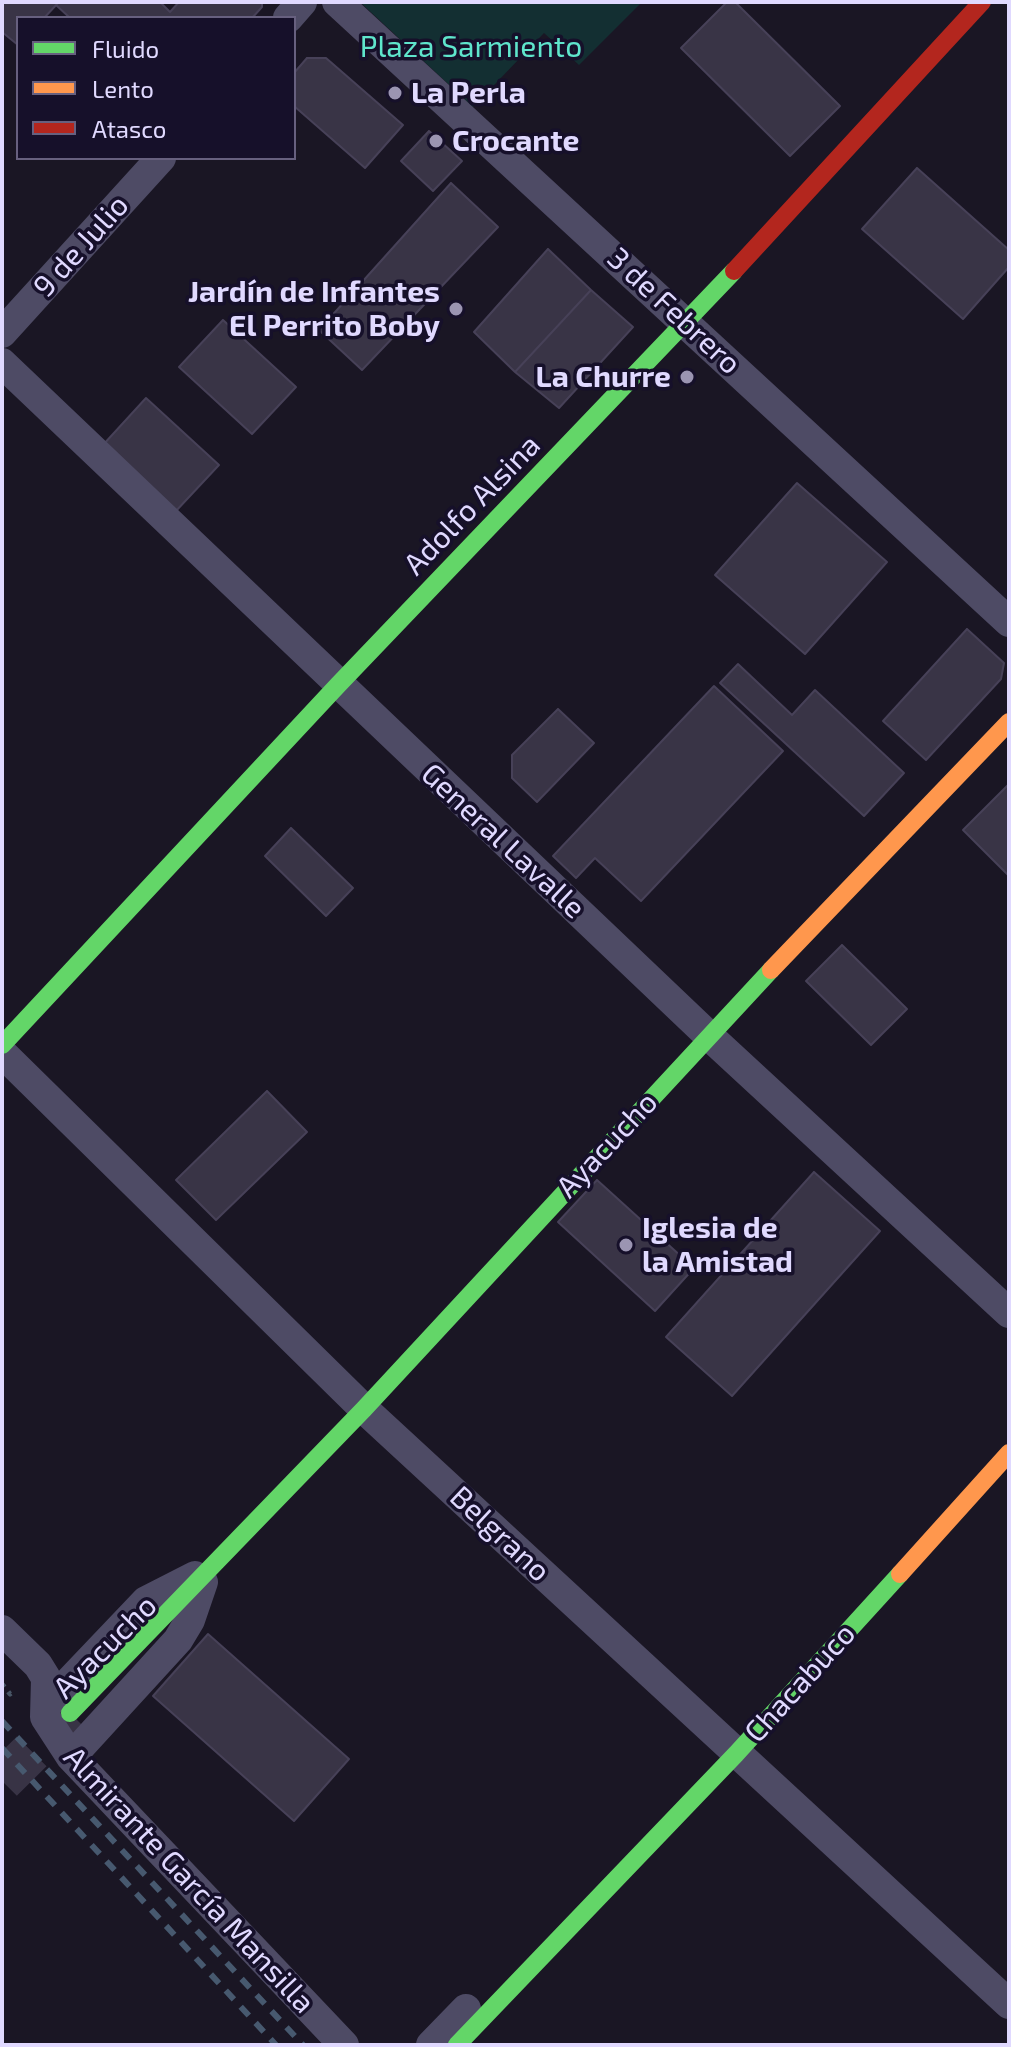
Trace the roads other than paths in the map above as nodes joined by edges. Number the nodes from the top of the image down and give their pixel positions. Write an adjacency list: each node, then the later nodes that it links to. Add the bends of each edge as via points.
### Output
1 (337, 2): 4 (street, 3 de Febrero)
2 (982, 2): 4 (street, Adolfo Alsina)
3 (159, 160): 5 (street, 9 de Julio)
4 (686, 323): 7 (street, 3 de Febrero); 8 (street, Adolfo Alsina)
5 (2, 333)
6 (2, 363): 8 (street, General Lavalle)
7 (1009, 622)
8 (338, 685): 10 (street, General Lavalle); 11 (street, Adolfo Alsina)
9 (1009, 722): 10 (street, Ayacucho)
10 (708, 1035): 13 (street, General Lavalle); 14 (street, Ayacucho)
11 (2, 1045)
12 (2, 1053): 14 (street, Belgrano)
13 (1009, 1313)
14 (364, 1409): 16 (street, Ayacucho); 19 (street, Belgrano)
15 (1009, 1453): 19 (street, Chacabuco)
16 (208, 1570): 18 (street, Ayacucho, via 146,1601); 20 (street, Ayacucho, via 178,1640)
17 (2, 1630): 18 (street, Almirante García Mansilla, via 38,1665)
18 (58, 1709): 20 (street, Almirante García Mansilla, via 49,1728)
19 (736, 1754): 21 (street, Chacabuco); 22 (street, Belgrano)
20 (71, 1757): 23 (street, Almirante García Mansilla)
21 (587, 1910): 24 (street, Chacabuco, via 514,1957); 25 (street, Chacabuco)
22 (1009, 2004)
23 (344, 2045)
24 (431, 2045)
25 (457, 2045)

